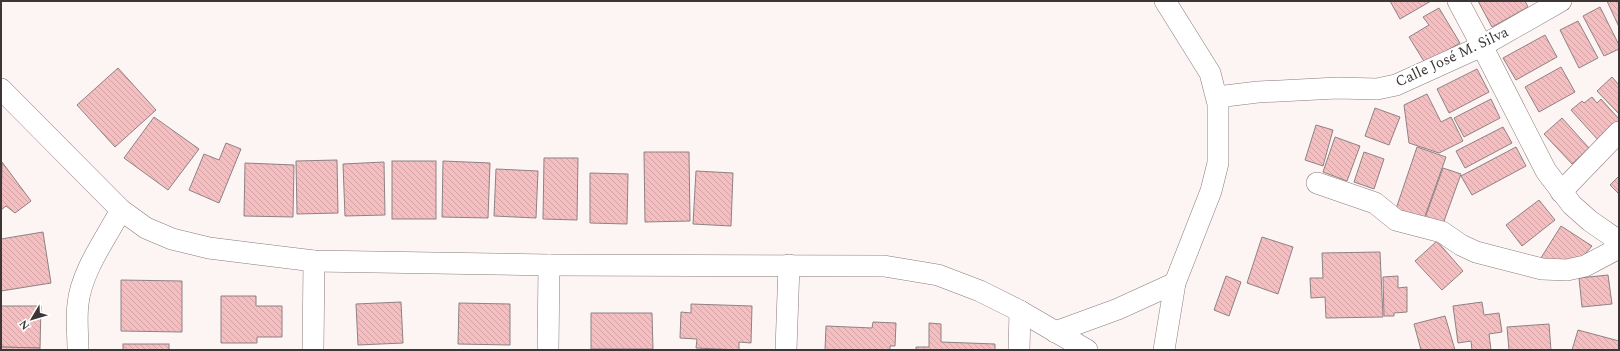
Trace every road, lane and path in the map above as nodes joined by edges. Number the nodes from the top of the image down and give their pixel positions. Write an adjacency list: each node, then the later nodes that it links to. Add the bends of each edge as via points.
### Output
1 (1165, 1): 6 (street, via 1210,73)
2 (1458, 1): 4 (street)
3 (1561, 1): 4 (street, Calle José M. Silva)
4 (1482, 46): 6 (street, Calle José M. Silva, via 1396,85 1377,89 1258,92); 9 (street, via 1546,171)
5 (1, 90): 10 (street)
6 (1217, 97): 16 (street, via 1218,163 1211,191)
7 (1619, 132): 9 (street)
8 (1318, 183): 12 (street, via 1374,203 1396,220 1442,232 1476,252 1542,268 1567,270 1585,266)
9 (1561, 192): 11 (street, via 1590,221)
10 (121, 210): 13 (street, via 146,228 172,239 209,248); 19 (street, via 82,284 78,304)
11 (1619, 241)
12 (1619, 248)
13 (314, 261): 14 (street); 20 (street)
14 (550, 265): 15 (street); 21 (street)
15 (789, 265): 17 (street, via 884,266 938,275 980,291); 22 (street)
16 (1176, 282): 18 (street, via 1118,309); 25 (street)
17 (1020, 311): 18 (street); 23 (street)
18 (1055, 332): 24 (street)
19 (78, 350)
20 (313, 350)
21 (548, 350)
22 (786, 350)
23 (1019, 350)
24 (1087, 350)
25 (1164, 350)

